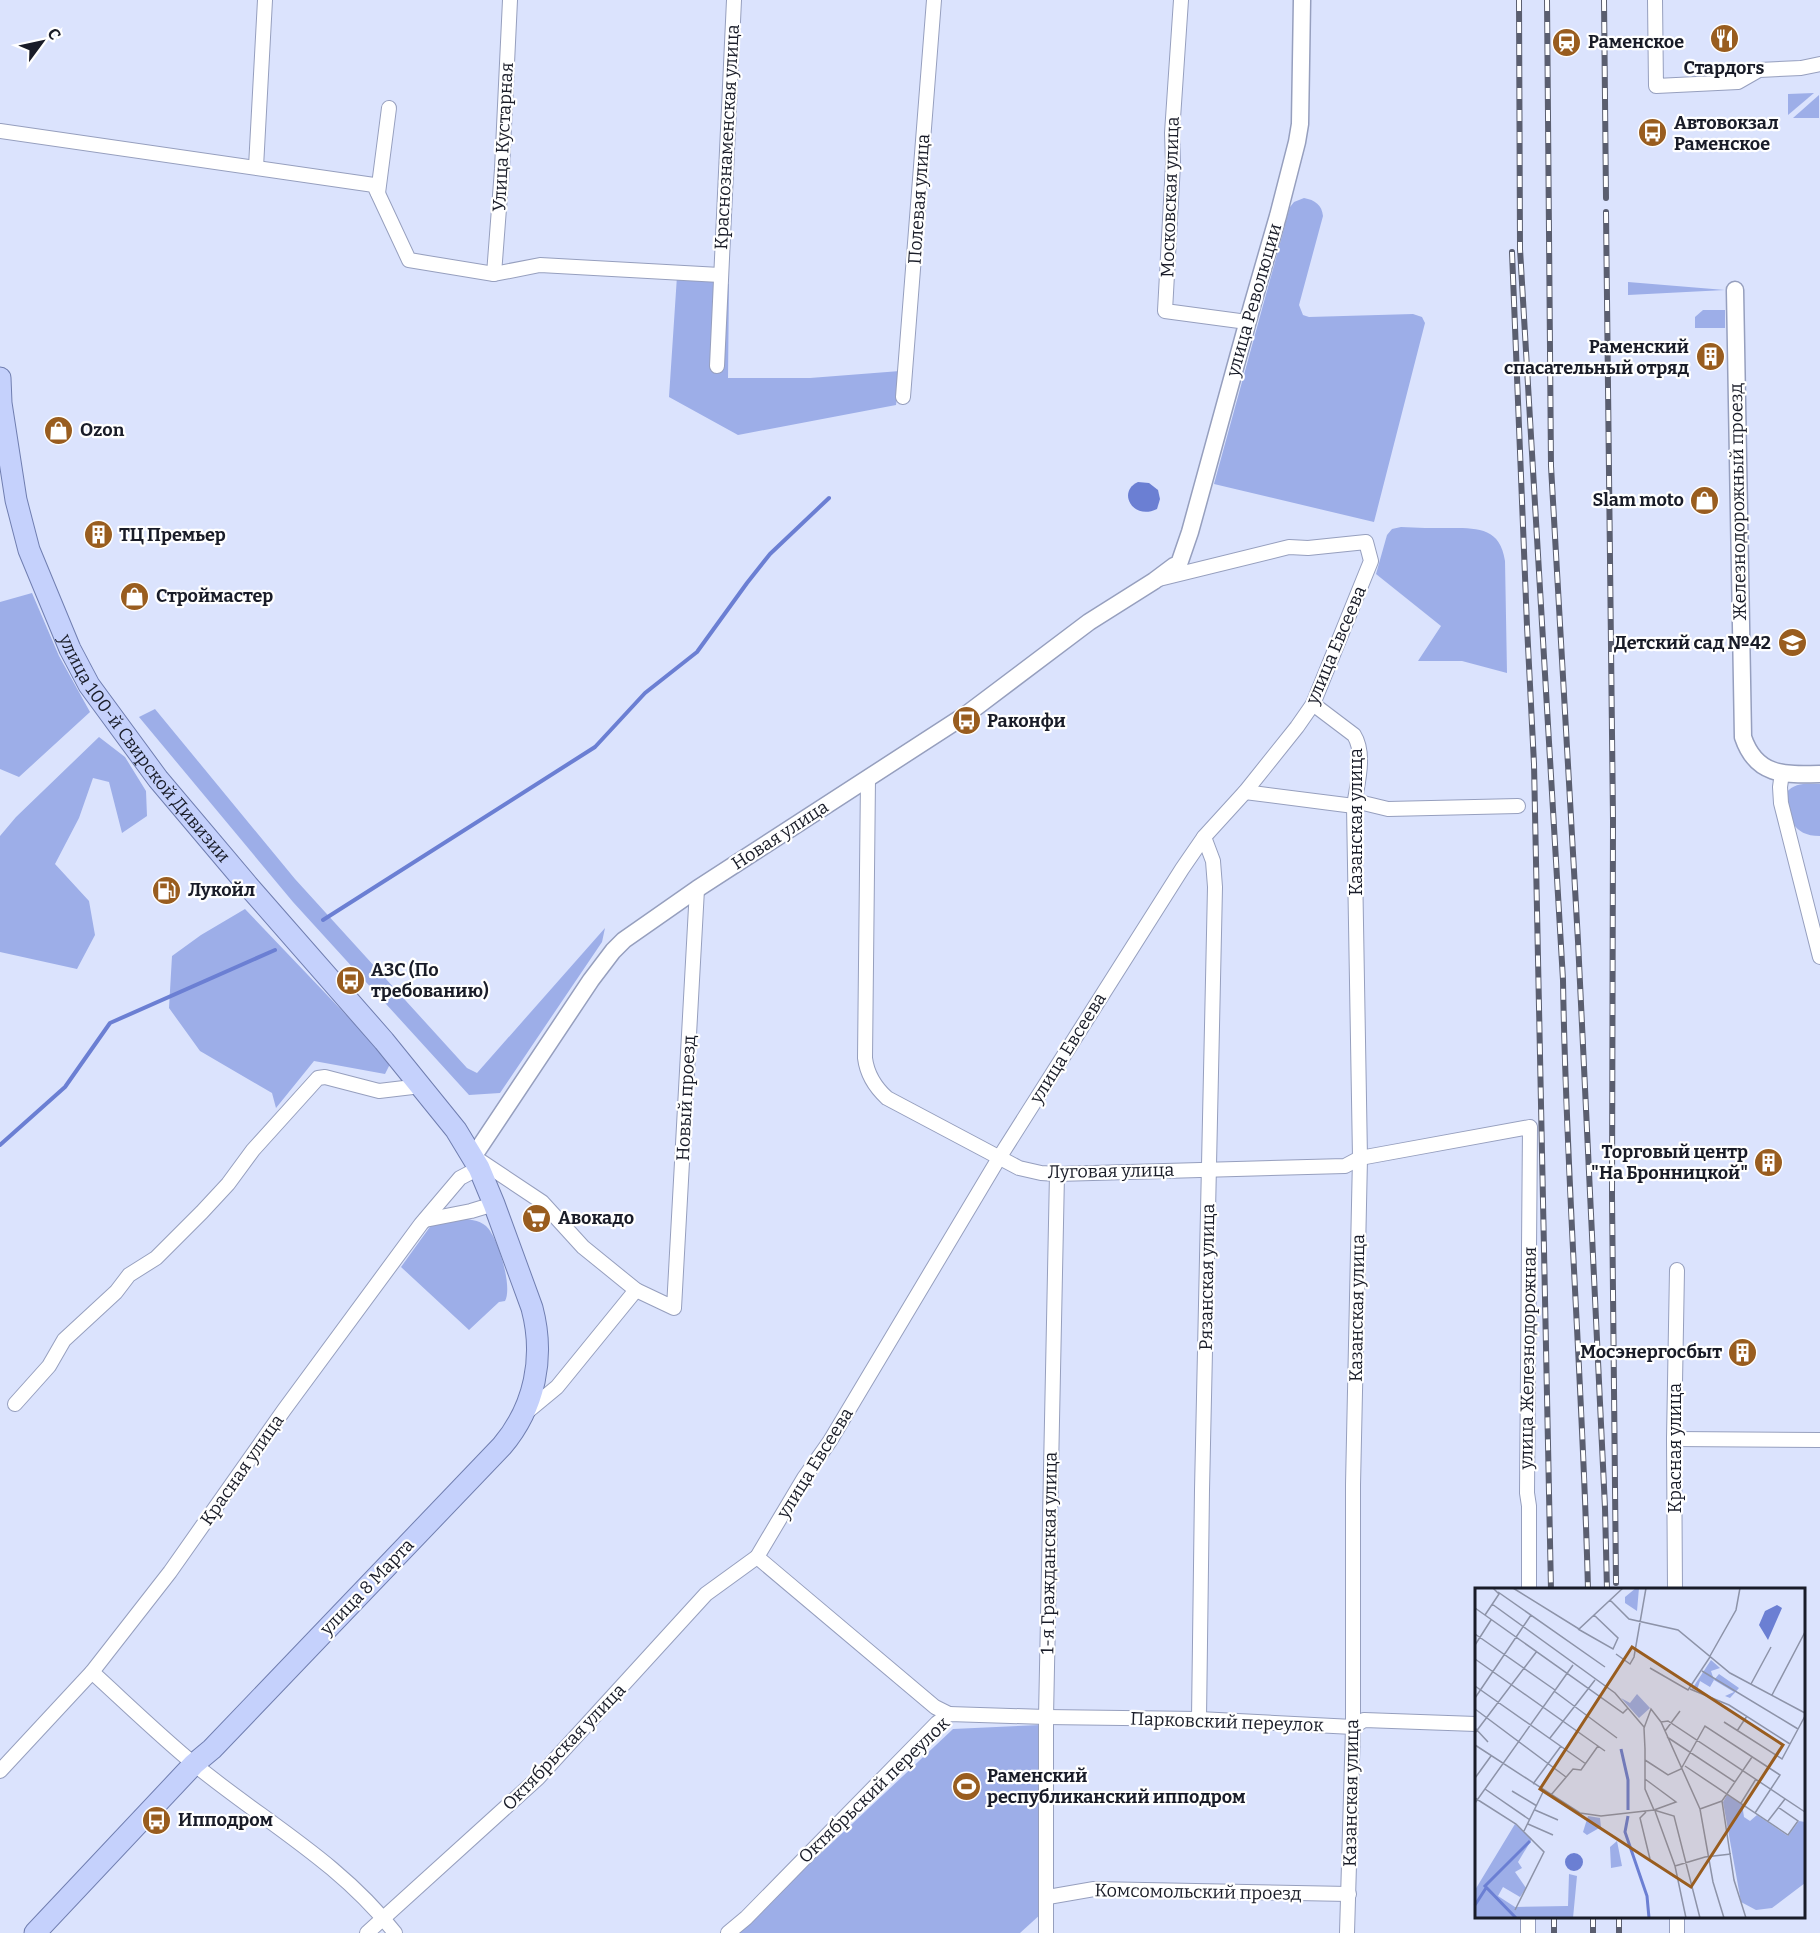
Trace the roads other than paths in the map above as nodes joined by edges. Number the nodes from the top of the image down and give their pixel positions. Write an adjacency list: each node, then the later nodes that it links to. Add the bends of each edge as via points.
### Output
1 (265, 0): 11 (street)
2 (510, 0): 13 (street, Улица Кустарная)
3 (734, 0): 14 (street, Краснознаменская улица)
4 (934, 0): 19 (street, Полевая улица)
5 (1181, 0): 16 (street, Московская улица, via 1165,311)
6 (1302, 0): 16 (street, улица Революции, via 1297,142)
7 (1655, 0): 8 (street, via 1656,86 1734,83 1759,70)
8 (1820, 64)
9 (389, 108): 12 (street)
10 (0, 131): 11 (street)
11 (256, 167): 12 (street, via 374,186)
12 (378, 193): 13 (street, via 409,260)
13 (494, 274): 14 (street, via 540,264)
14 (720, 275): 17 (street, Краснознаменская улица)
15 (1735, 290): 22 (street, Железнодорожный проезд, via 1741,725 1748,749 1760,764)
16 (1247, 322): 20 (street, улица Революции, via 1182,558)
17 (717, 366)
18 (0, 378): 31 (main road, улица 100-й Свирской Дивизии, via 16,500 29,550 89,685 158,779)
19 (903, 397)
20 (1154, 580): 21 (street, улица Евсеева, via 1289,547 1366,542 1371,561); 24 (street, Новая улица, via 1089,622 967,714)
21 (1313, 704): 25 (street, улица Евсеева); 26 (street, Казанская улица, via 1356,738 1359,758)
22 (1782, 773): 23 (street); 30 (street, via 1781,803)
23 (1820, 774)
24 (868, 778): 29 (street, Новая улица); 33 (street, Луговая улица, via 868,1072 887,1098)
25 (1245, 792): 26 (street); 28 (street, улица Евсеева)
26 (1354, 806): 27 (street, via 1359,802 1388,809); 34 (street, Казанская улица)
27 (1518, 806)
28 (1204, 837): 33 (street, улица Евсеева); 36 (street, Рязанская улица, via 1213,861 1215,887)
29 (697, 889): 35 (street, Новая улица, via 636,930 613,951 591,980); 41 (street, Новый проезд, via 674,1308)
30 (1820, 957)
31 (421, 1086): 35 (main road, улица 100-й Свирской Дивизии, via 456,1130); 42 (street, via 379,1090 318,1078 202,1212 156,1258 129,1275 64,1340 49,1366)
32 (1530, 1127): 34 (street, Луговая улица); 47 (street, улица Железнодорожная)
33 (999, 1158): 37 (street, Луговая улица, via 1032,1172); 46 (street, улица Евсеева)
34 (1360, 1158): 36 (street, Луговая улица, via 1345,1166); 54 (street, Казанская улица)
35 (479, 1168): 38 (main road, улица 8 Марта); 39 (street, Красная улица, via 460,1178); 41 (street, via 542,1202 583,1247)
36 (1210, 1169): 37 (street, Луговая улица); 52 (street, Рязанская улица)
37 (1057, 1174): 51 (street, 1-я Гражданская улица)
38 (494, 1204): 39 (street); 43 (main road, улица 8 Марта, via 536,1324 537,1372)
39 (425, 1220): 49 (street, Красная улица, via 170,1572)
40 (1677, 1270): 44 (street, Красная улица)
41 (636, 1290): 43 (street, via 557,1387)
42 (15, 1404)
43 (524, 1415): 55 (main road, улица 8 Марта, via 502,1446)
44 (1674, 1439): 45 (street); 48 (street, Красная улица)
45 (1820, 1440)
46 (757, 1557): 50 (street, via 935,1707); 59 (street, Октябрьская улица, via 706,1593 538,1778)
47 (1529, 1588)
48 (1675, 1588)
49 (92, 1672): 55 (street); 56 (street, Красная улица)
50 (949, 1714): 51 (street, Октябрьский переулок); 63 (street, Октябрьский переулок)
51 (1046, 1717): 52 (street, Парковский переулок); 58 (street, 1-я Гражданская улица)
52 (1200, 1719): 54 (street, Парковский переулок)
53 (1475, 1724): 54 (street, Парковский переулок, via 1364,1720)
54 (1353, 1727): 57 (street, Казанская улица)
55 (194, 1764): 59 (street, via 325,1862); 60 (main road, улица 8 Марта)
56 (0, 1771)
57 (1348, 1894): 58 (street, Комсомольский проезд, via 1094,1889); 65 (street, Казанская улица)
58 (1047, 1897): 64 (street, 1-я Гражданская улица)
59 (384, 1918): 61 (street, Октябрьская улица); 62 (street)
60 (35, 1933)
61 (367, 1933)
62 (395, 1933)
63 (729, 1933)
64 (1046, 1933)
65 (1347, 1933)

